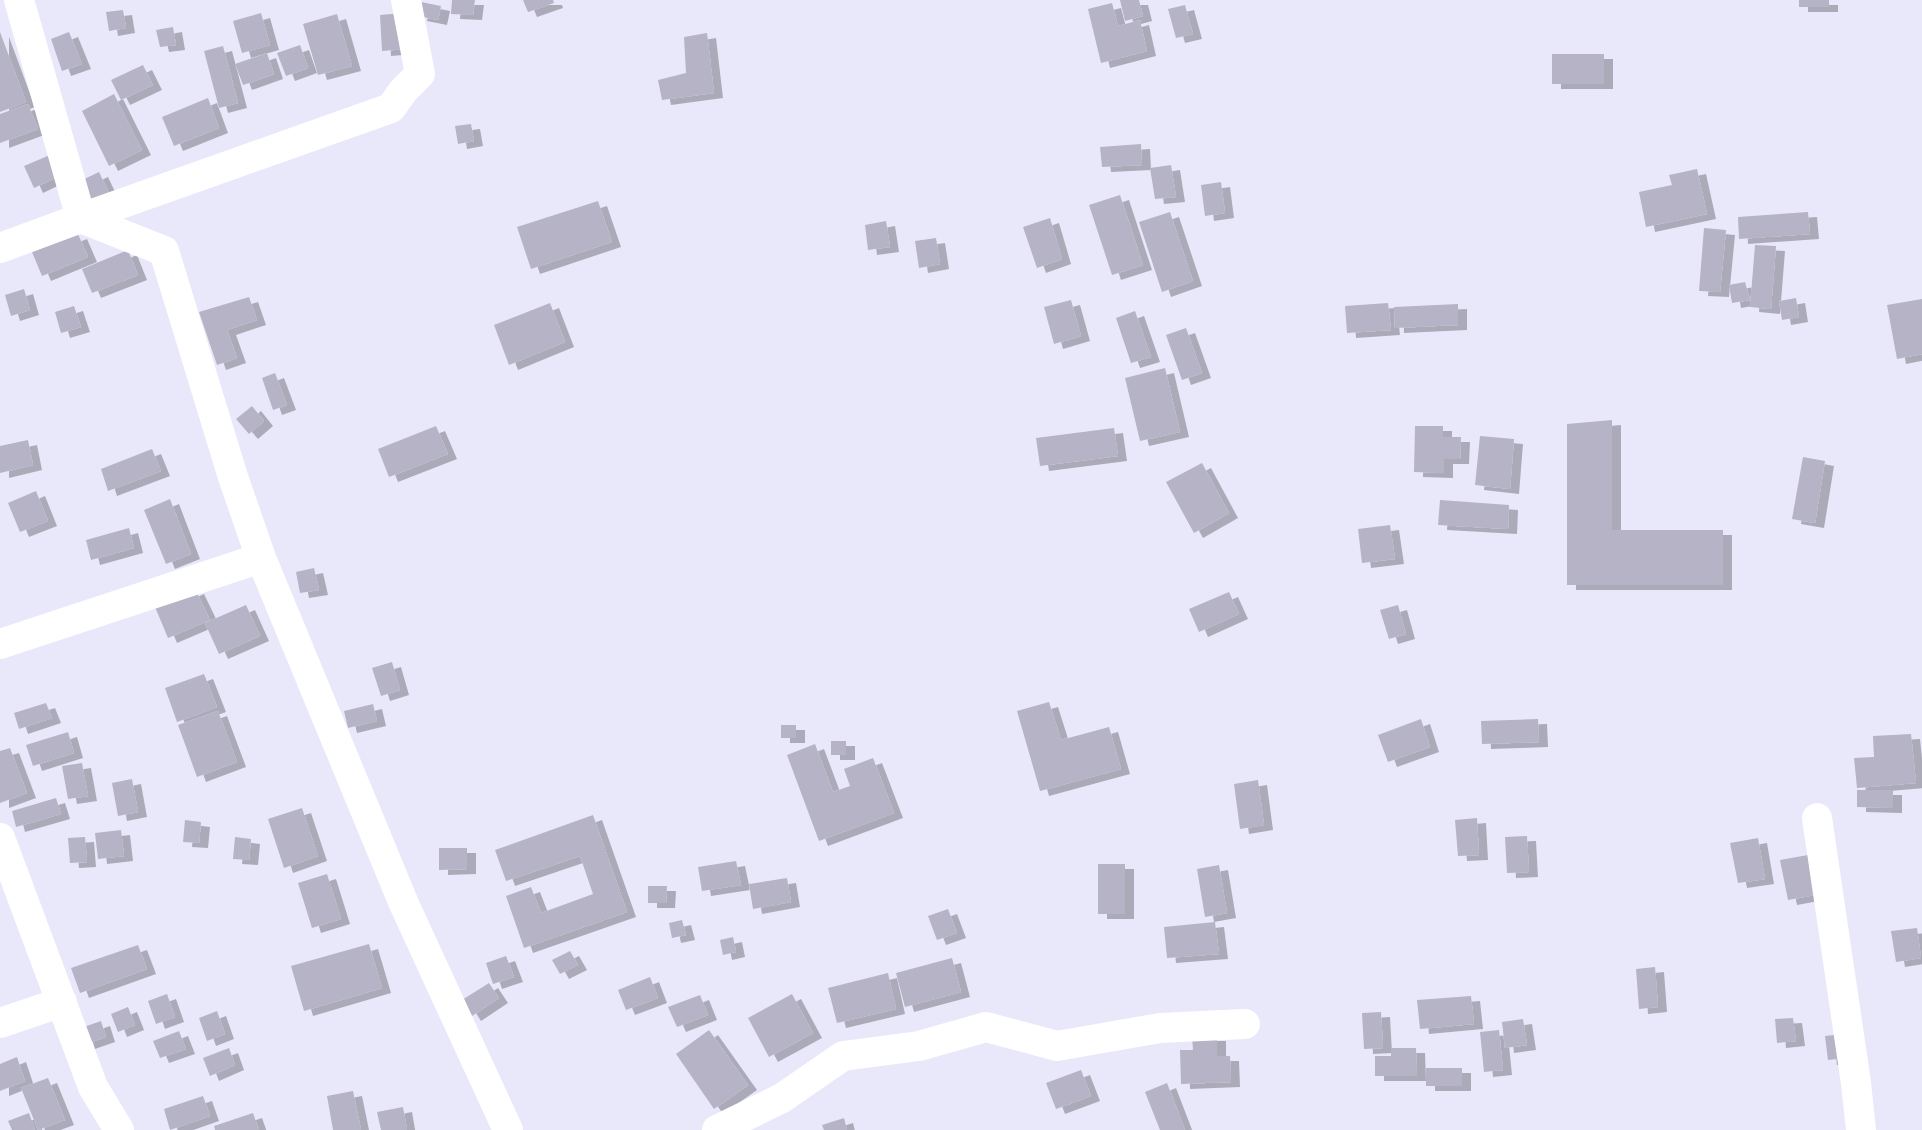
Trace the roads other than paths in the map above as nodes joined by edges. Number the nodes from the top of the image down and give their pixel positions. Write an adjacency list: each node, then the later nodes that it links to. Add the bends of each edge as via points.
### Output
1 (19, 0): 3 (street)
2 (406, 0): 3 (street, via 420,74 391,108)
3 (81, 218): 4 (street); 5 (street, via 164,251)
4 (0, 248)
5 (261, 558): 6 (street); 13 (street, via 404,904)
6 (0, 644)
7 (1817, 818): 15 (street)
8 (0, 838): 9 (street)
9 (62, 1002): 10 (street); 12 (street, via 93,1087)
10 (0, 1023)
11 (1245, 1024): 14 (street, via 1160,1028 1057,1046 986,1027 919,1046 843,1056 782,1098)
12 (119, 1130)
13 (508, 1130)
14 (717, 1130)
15 (1861, 1130)

